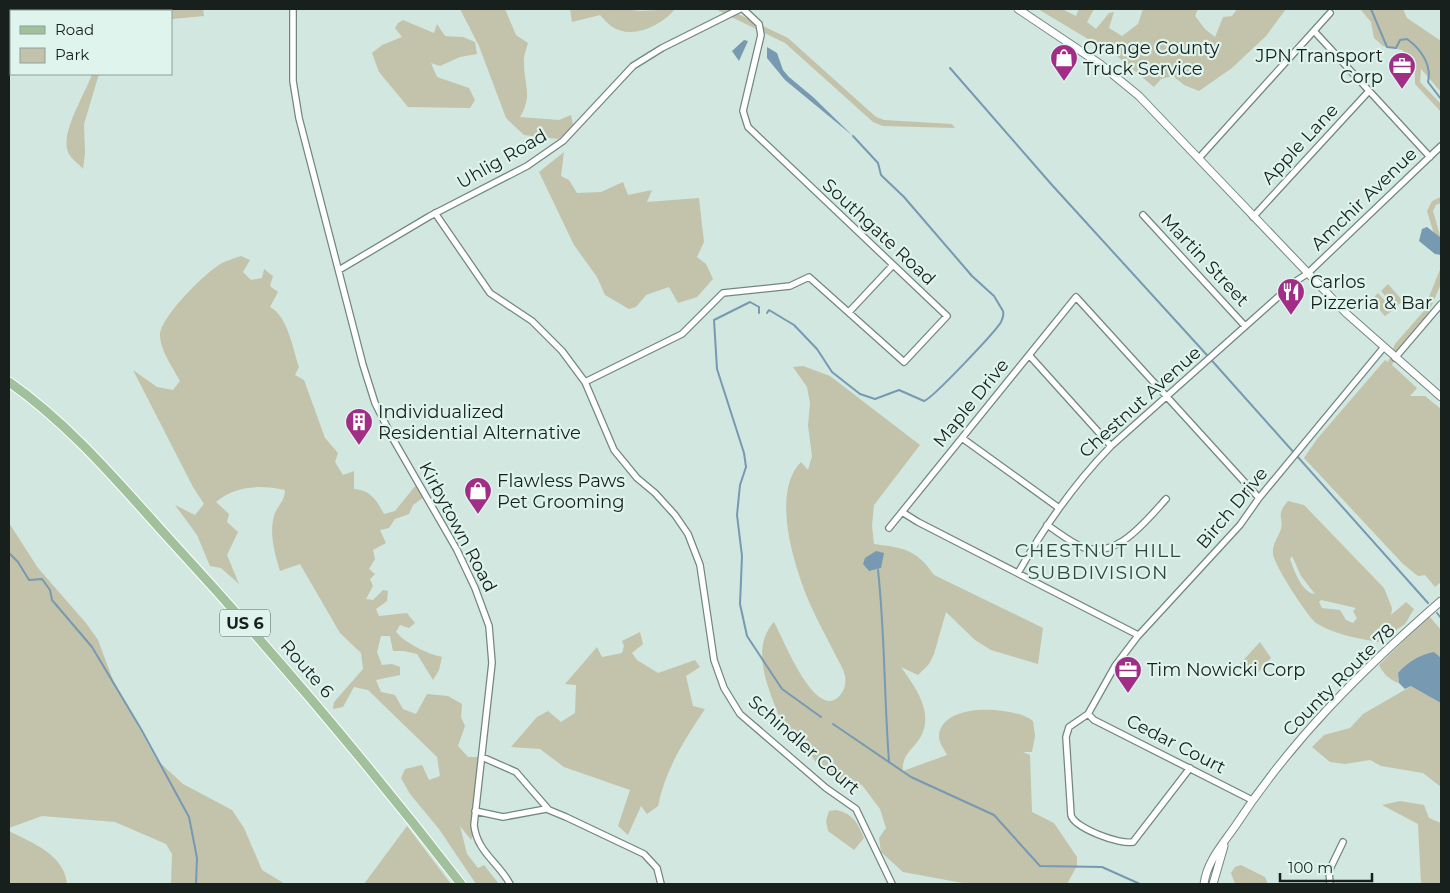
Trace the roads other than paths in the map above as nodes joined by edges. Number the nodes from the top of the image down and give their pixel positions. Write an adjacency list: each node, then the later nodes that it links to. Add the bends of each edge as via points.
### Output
1 (293, 9): 14 (street, Kirbytown Road, via 293,80 299,118)
2 (741, 9): 10 (street, Uhlig Road, via 633,66 554,148 527,166); 13 (street, Southgate Road, via 760,24 761,35 743,111 748,128)
3 (1018, 9): 9 (street, via 1121,81)
4 (1330, 13): 5 (street)
5 (1314, 31): 6 (street); 9 (street)
6 (1369, 91): 8 (street); 12 (street, Apple Lane)
7 (1441, 146): 8 (street, Amchir Avenue)
8 (1430, 157): 15 (street, Amchir Avenue)
9 (1199, 158): 12 (street)
10 (435, 213): 14 (street, Uhlig Road); 23 (street, Schindler Court, via 490,293 548,335)
11 (1143, 215): 18 (street, Martin Street)
12 (1252, 217): 15 (street)
13 (893, 265): 17 (street); 17 (street, Southgate Road, via 947,316 904,362)
14 (339, 270): 38 (street, Kirbytown Road, via 377,408 457,550 478,594 488,626 492,663)
15 (1307, 274): 18 (street, Chestnut Avenue); 19 (street)
16 (1441, 304): 21 (street)
17 (849, 312): 23 (street, Southgate Road, via 810,277 790,286 723,293 682,334)
18 (1245, 326): 24 (street, Chestnut Avenue)
19 (1384, 348): 21 (street); 28 (street, Birch Drive)
20 (1029, 355): 24 (street, Maple Drive, via 1076,297); 26 (street, Maple Drive); 27 (street)
21 (1395, 358): 25 (street)
22 (9, 382): 45 (main road, Route 6 / US 6, via 71,432 187,558 332,722)
23 (585, 382): 48 (street, Schindler Court, via 614,450 637,478 675,514 688,534 700,565 714,660 724,688 740,714 826,788 856,809)
24 (1168, 397): 27 (street, Chestnut Avenue); 28 (street)
25 (1441, 397)
26 (962, 438): 30 (street); 31 (street, Maple Drive)
27 (1110, 446): 30 (street, Chestnut Avenue)
28 (1259, 498): 36 (street, Birch Drive, via 1220,548)
29 (1166, 499): 32 (street, via 1148,519 1116,546 1106,550 1081,546)
30 (1059, 508): 32 (street, Chestnut Avenue)
31 (902, 512): 33 (street, Maple Drive); 34 (street)
32 (1047, 526): 34 (street, Chestnut Avenue)
33 (889, 528)
34 (1018, 573): 36 (street)
35 (1441, 601): 40 (street, County Route 78, via 1308,728)
36 (1138, 635): 37 (street, Birch Drive, via 1115,666)
37 (1088, 714): 39 (street, Cedar Court); 39 (street, via 1069,727 1066,737 1071,815 1076,824 1123,843 1133,842)
38 (482, 758): 41 (street, via 516,772); 42 (street, Kirbytown Road)
39 (1190, 768): 40 (street, Cedar Court)
40 (1252, 800): 43 (street, County Route 78)
41 (546, 809): 42 (street, via 503,817); 47 (street, via 644,854 657,868)
42 (475, 811): 46 (street, Kirbytown Road, via 477,842)
43 (1229, 834): 49 (street, County Route 78, via 1208,866); 50 (street, County Route 78)
44 (1343, 842): 51 (street, via 1329,871)
45 (461, 884)
46 (510, 884)
47 (661, 884)
48 (892, 884)
49 (1204, 884)
50 (1212, 884)
51 (1330, 884)

